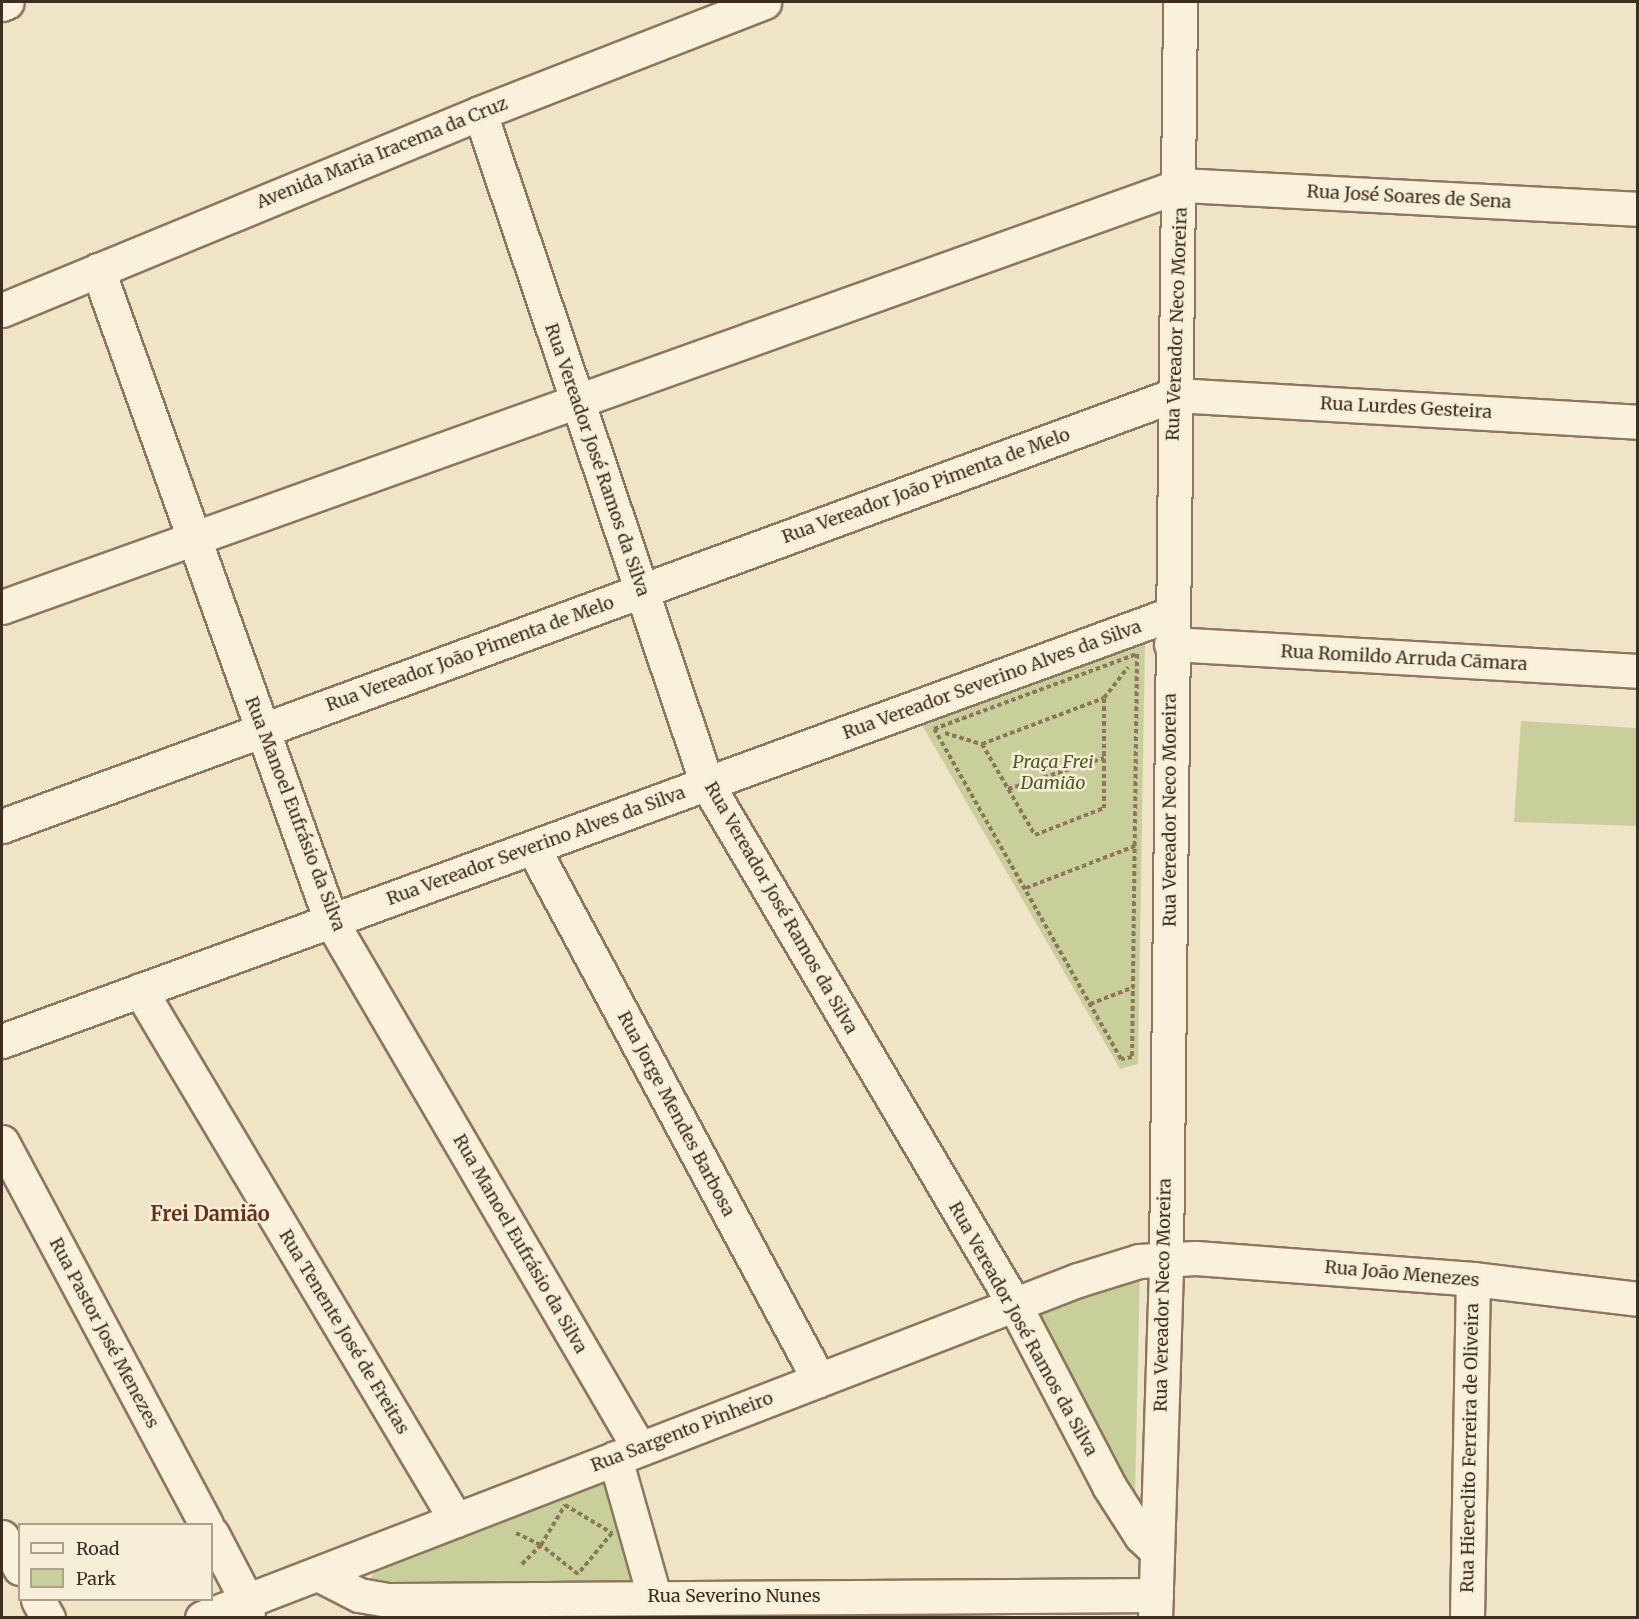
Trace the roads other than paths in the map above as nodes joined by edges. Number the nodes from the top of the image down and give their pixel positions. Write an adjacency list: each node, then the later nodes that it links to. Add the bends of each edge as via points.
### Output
1 (7, 2): 4 (street)
2 (764, 2): 5 (street, Avenida Maria Iracema da Cruz)
3 (1180, 2): 6 (street, Rua Vereador Neco Moreira)
4 (2, 4)
5 (480, 113): 8 (street, Avenida Maria Iracema da Cruz); 11 (street, Rua Vereador José Ramos da Silva)
6 (1181, 185): 7 (street, Rua José Soares de Sena); 10 (street, Rua Vereador Neco Moreira); 11 (street)
7 (1638, 209)
8 (98, 270): 9 (street, Avenida Maria Iracema da Cruz); 13 (street, Rua Manoel Eufrásio da Silva)
9 (2, 310)
10 (1174, 394): 12 (street, Rua Lurdes Gesteira); 14 (street, Rua Vereador João Pimenta de Melo); 16 (street, Rua Vereador Neco Moreira)
11 (577, 399): 13 (street); 14 (street, Rua Vereador José Ramos da Silva)
12 (1638, 422)
13 (194, 539): 15 (street); 18 (street, Rua Manoel Eufrásio da Silva)
14 (641, 590): 18 (street, Rua Vereador João Pimenta de Melo); 19 (street, Rua Vereador José Ramos da Silva)
15 (2, 607)
16 (1171, 629): 17 (street, Rua Romildo Arruda Cãmara); 19 (street, Rua Vereador Severino Alves da Silva); 26 (street, Rua Vereador Neco Moreira)
17 (1638, 671)
18 (263, 730): 20 (street, Rua Vereador João Pimenta de Melo); 22 (street, Rua Manoel Eufrásio da Silva)
19 (707, 784): 21 (street, Rua Vereador Severino Alves da Silva); 29 (street, Rua Vereador José Ramos da Silva)
20 (2, 826)
21 (532, 848): 22 (street, Rua Vereador Severino Alves da Silva); 30 (street, Rua Jorge Mendes Barbosa)
22 (332, 921): 23 (street, Rua Vereador Severino Alves da Silva); 31 (street, Rua Manoel Eufrásio da Silva)
23 (140, 990): 24 (street, Rua Vereador Severino Alves da Silva); 32 (street, Rua Tenente José de Freitas)
24 (2, 1041)
25 (2, 1142): 33 (street, Rua Pastor José Menezes)
26 (1166, 1258): 27 (street, Rua João Menezes); 29 (street, Rua Sargento Pinheiro, via 1116,1267); 36 (street, Rua Vereador Neco Moreira)
27 (1473, 1279): 28 (street, Rua João Menezes); 45 (street, Rua Hiereclito Ferreira de Oliveira)
28 (1638, 1299)
29 (1014, 1305): 30 (street, Rua Sargento Pinheiro); 36 (street, Rua Vereador José Ramos da Silva, via 1108,1486 1141,1536)
30 (819, 1380): 31 (street, Rua Sargento Pinheiro)
31 (627, 1453): 32 (street, Rua Sargento Pinheiro); 39 (street, Rua Manoel Eufrásio da Silva)
32 (456, 1520): 38 (street, Rua Sargento Pinheiro)
33 (205, 1523)
34 (213, 1536): 42 (street)
35 (2, 1537): 37 (street)
36 (1156, 1550): 41 (street, Rua Vereador Neco Moreira)
37 (18, 1565)
38 (318, 1574): 39 (street, Rua Severino Nunes, via 336,1587 388,1600); 42 (street, Rua Sargento Pinheiro)
39 (654, 1596): 41 (street, Rua Severino Nunes)
40 (39, 1601): 43 (street)
41 (1156, 1606)
42 (248, 1609): 44 (street, Rua Sargento Pinheiro)
43 (48, 1617)
44 (202, 1617)
45 (1467, 1617)

